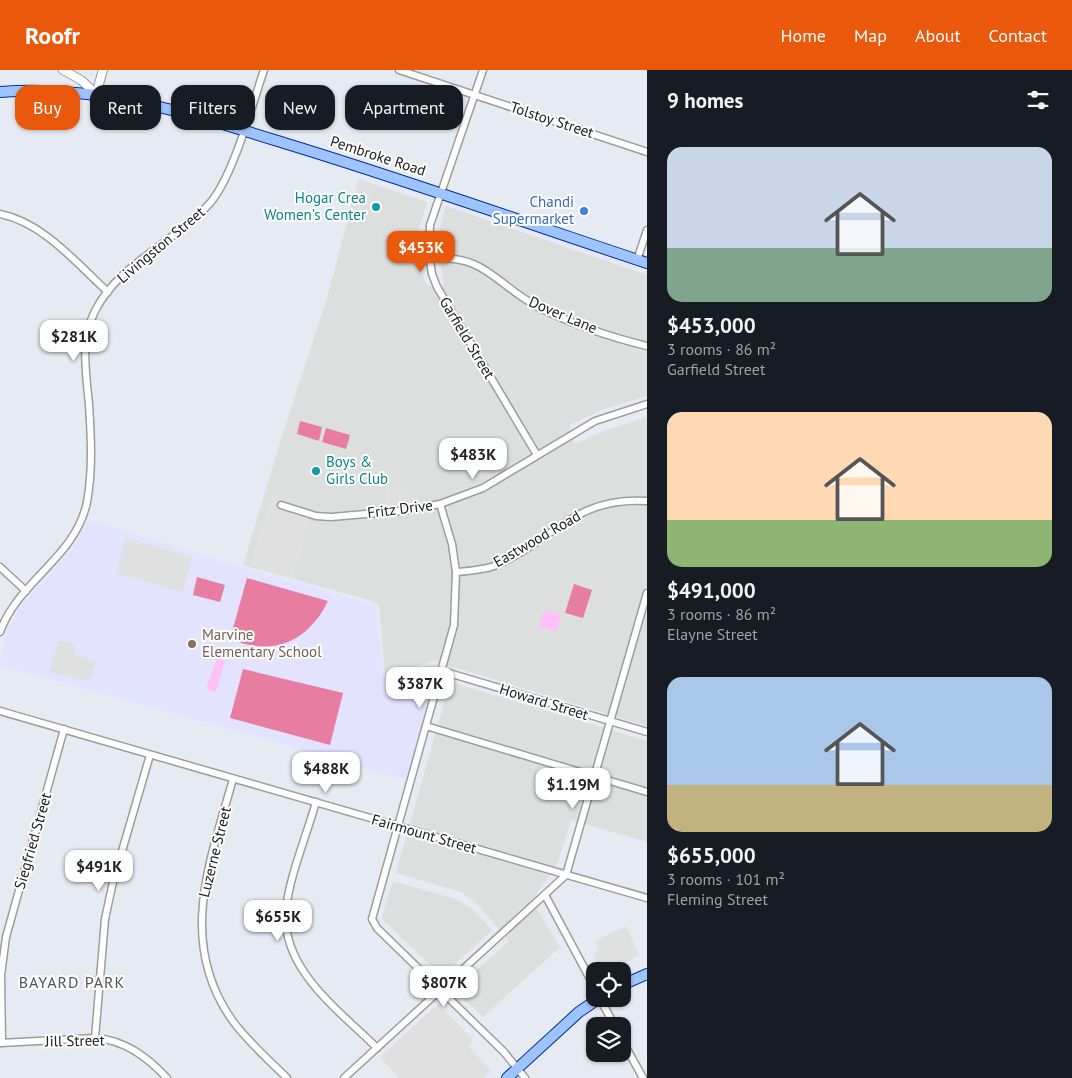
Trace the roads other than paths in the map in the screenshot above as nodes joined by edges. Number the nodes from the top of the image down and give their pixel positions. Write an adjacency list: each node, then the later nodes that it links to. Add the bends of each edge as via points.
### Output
1 (63, 70): 7 (street)
2 (104, 70): 6 (street)
3 (264, 70): 11 (street, Livingston Street)
4 (400, 70): 10 (street, Tolstoy Street)
5 (483, 70): 10 (street, Garfield Street)
6 (99, 85)
7 (90, 88)
8 (0, 92): 9 (main road, Pembroke Road, via 44,90)
9 (90, 94)
10 (474, 95): 13 (street, Tolstoy Street); 14 (street, Garfield Street)
11 (255, 96)
12 (243, 130): 14 (main road, Pembroke Road); 20 (street, Livingston Street, via 225,180 213,199)
13 (647, 152)
14 (441, 192): 17 (street, Garfield Street, via 429,230); 18 (main road, Pembroke Road)
15 (0, 214): 20 (street, via 34,227)
16 (647, 230): 18 (street)
17 (429, 259): 21 (street, Dover Lane, via 454,257 468,261 549,312); 23 (street, Garfield Street, via 443,300)
18 (637, 260): 19 (main road, Pembroke Road)
19 (647, 263)
20 (108, 292): 29 (street, Livingston Street, via 95,310 86,340 91,466 86,507 67,545)
21 (647, 346)
22 (647, 404): 23 (street, Fritz Drive, via 595,421)
23 (537, 455): 25 (street, Fritz Drive, via 482,488)
24 (647, 501): 28 (street, Eastwood Road, via 624,500 596,506 499,563 483,569)
25 (440, 504): 26 (street, Fritz Drive, via 331,517); 28 (street, via 452,544)
26 (281, 506)
27 (0, 567): 29 (street)
28 (456, 572): 33 (street, via 454,625)
29 (26, 591): 32 (street, Livingston Street, via 9,612)
30 (647, 593): 31 (street)
31 (645, 611): 35 (street)
32 (0, 632)
33 (442, 671): 35 (street, Howard Street); 36 (street)
34 (0, 711): 37 (street, Fairmount Street)
35 (610, 722): 38 (street, Howard Street); 40 (street)
36 (426, 726): 40 (street); 44 (street)
37 (64, 729): 39 (street, Fairmount Street); 54 (street, Siegfried Street, via 6,937 1,975)
38 (647, 732)
39 (150, 755): 41 (street, Fairmount Street); 53 (street, via 104,919)
40 (594, 777): 42 (street); 45 (street)
41 (234, 779): 43 (street, Fairmount Street); 59 (street, Luzerne Street, via 206,876 202,908 204,949 210,975 226,1011 240,1031)
42 (647, 792)
43 (316, 802): 44 (street, Fairmount Street); 55 (street, via 287,903 288,939 309,980)
44 (398, 826): 45 (street, Fairmount Street); 51 (street, via 372,919 377,928)
45 (566, 875): 46 (street); 47 (street, Fairmount Street)
46 (546, 894): 48 (street); 51 (street)
47 (647, 898)
48 (586, 971)
49 (647, 974): 50 (main road)
50 (631, 981)
51 (440, 990): 55 (street); 57 (street)
52 (587, 1007): 57 (main road)
53 (95, 1038): 54 (street, Jill Street); 58 (street, Jill Street, via 129,1047 153,1063)
54 (1, 1043)
55 (377, 1048): 60 (street)
56 (631, 1056): 63 (street)
57 (519, 1068): 61 (main road); 62 (street)
58 (167, 1078)
59 (287, 1078)
60 (344, 1078)
61 (507, 1078)
62 (525, 1078)
63 (643, 1078)

